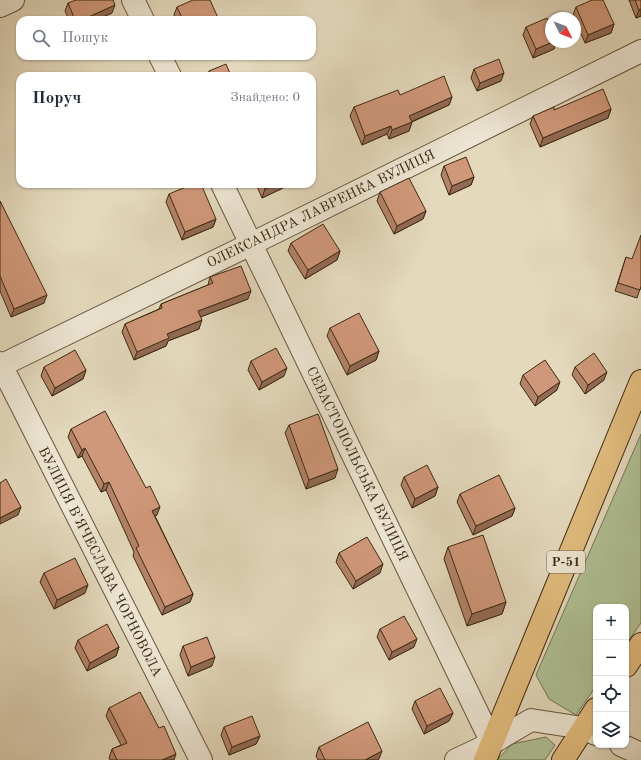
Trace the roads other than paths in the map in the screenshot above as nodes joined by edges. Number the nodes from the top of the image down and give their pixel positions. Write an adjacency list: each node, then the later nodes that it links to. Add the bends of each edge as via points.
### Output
1 (13, 0): 3 (street)
2 (133, 0): 4 (street)
3 (0, 6)
4 (141, 16)
5 (641, 51): 9 (street, ОЛЕКСАНДРА ЛАВРЕНКА ВУЛИЦЯ)
6 (162, 60): 7 (street)
7 (168, 72)
8 (224, 188): 9 (street, СЕВАСТОПОЛЬСЬКА ВУЛИЦЯ)
9 (251, 244): 10 (street, ОЛЕКСАНДРА ЛАВРЕНКА ВУЛИЦЯ); 17 (street, СЕВАСТОПОЛЬСЬКА ВУЛИЦЯ)
10 (0, 365): 19 (street, ВУЛИЦЯ В’ЯЧЕСЛАВА ЧОРНОВОЛА)
11 (641, 381): 17 (main road, Р-51)
12 (641, 644): 13 (main road)
13 (629, 662)
14 (595, 712): 15 (main road)
15 (589, 731): 17 (street, via 531,720); 21 (main road)
16 (628, 748): 18 (street)
17 (488, 752): 20 (street)
18 (641, 754)
19 (201, 760)
20 (456, 760)
21 (563, 760)

